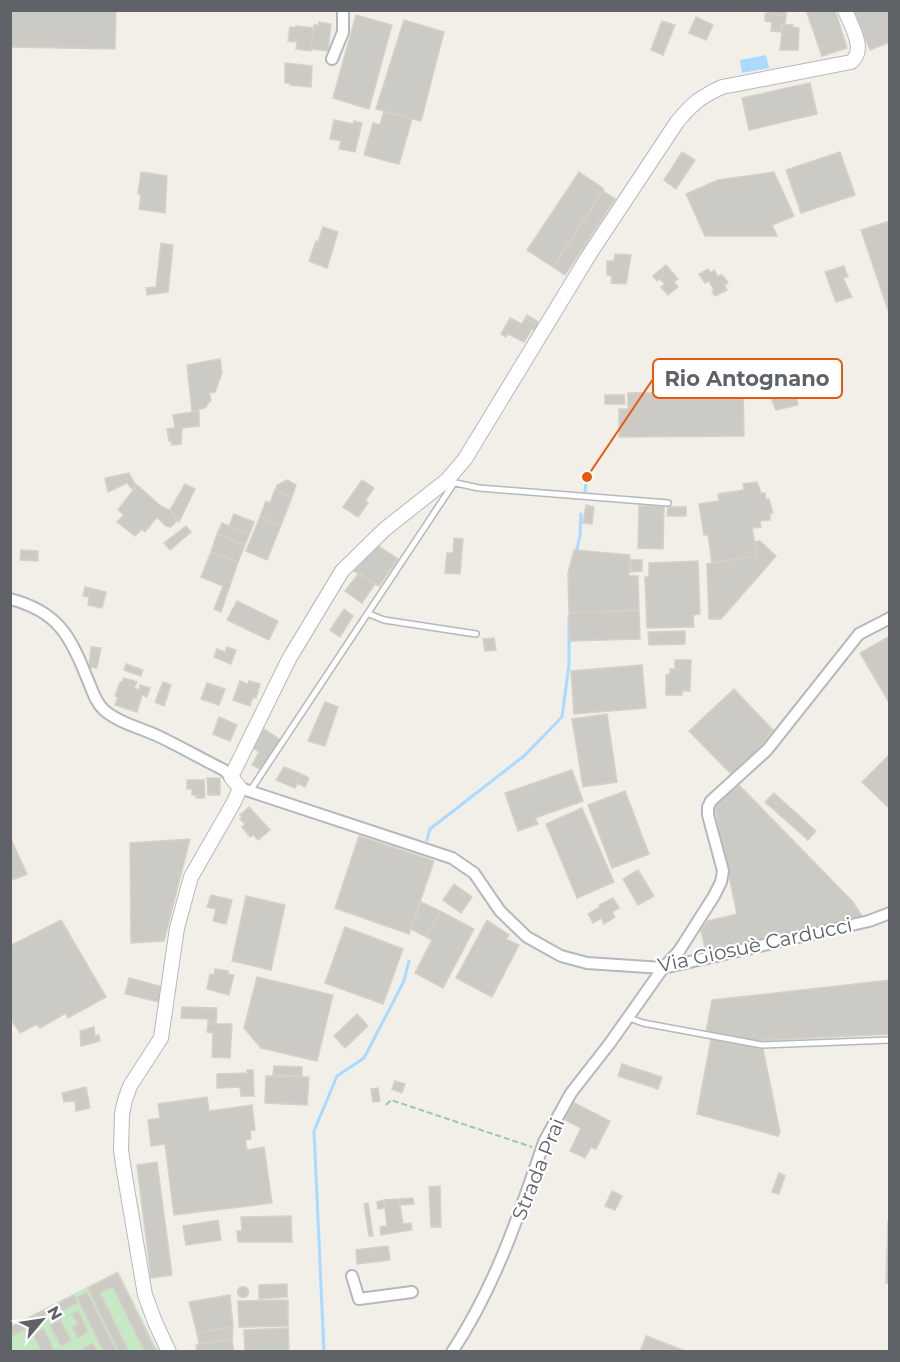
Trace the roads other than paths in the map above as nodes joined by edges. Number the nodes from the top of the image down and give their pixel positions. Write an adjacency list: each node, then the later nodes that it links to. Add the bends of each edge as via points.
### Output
1 (343, 10): 3 (street, via 343,32)
2 (845, 10): 4 (street, via 859,47 858,56 851,62 722,87 703,96 677,122 589,255)
3 (332, 59)
4 (451, 482): 5 (lane, via 478,488); 7 (lane); 10 (street, via 385,529 342,571 289,659)
5 (668, 503)
6 (10, 599): 10 (street, Via Giosuè Carducci, via 40,610 56,621 78,654 102,708 224,770)
7 (369, 614): 9 (lane, via 384,620); 10 (lane)
8 (890, 618): 12 (street, Strada Prai, via 859,634 767,750 711,801 708,815 723,871 721,882 679,951)
9 (476, 634)
10 (240, 785): 12 (street, Via Giosuè Carducci, via 452,858 474,873 500,911 527,937 561,956 587,963); 17 (street, via 191,877 177,928 161,1038 130,1086 122,1114 121,1150 146,1295)
11 (890, 914): 12 (street, Via Giosuè Carducci)
12 (663, 968): 13 (street, Strada Prai)
13 (629, 1018): 14 (lane, via 762,1045); 18 (street, Strada Prai, via 552,1126 501,1262)
14 (890, 1040)
15 (352, 1276): 16 (street, via 359,1299)
16 (412, 1292)
17 (170, 1352)
18 (452, 1352)

